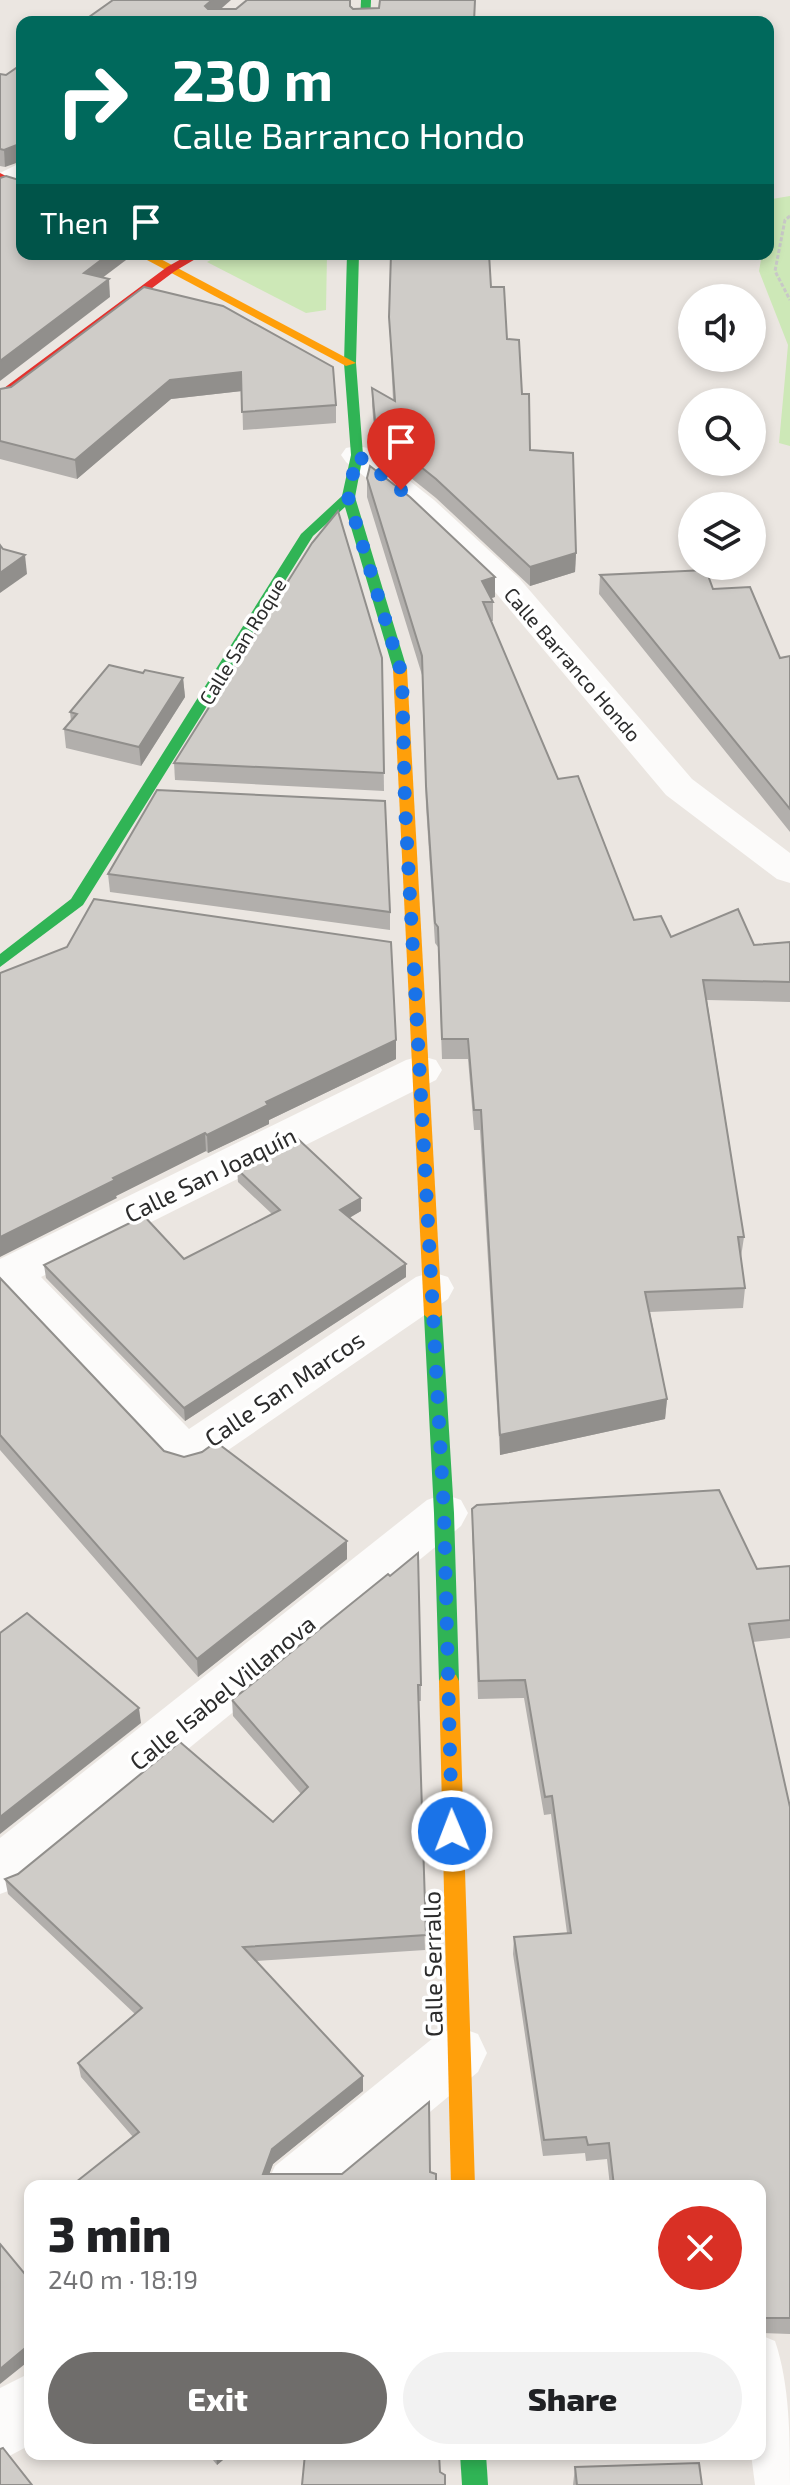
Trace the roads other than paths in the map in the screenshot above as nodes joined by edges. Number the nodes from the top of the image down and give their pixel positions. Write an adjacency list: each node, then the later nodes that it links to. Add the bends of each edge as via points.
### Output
1 (154, 260): 4 (street)
2 (187, 260): 4 (street)
3 (353, 260): 5 (street, Calle Serrallo)
4 (171, 269): 5 (street); 6 (street)
5 (350, 363): 7 (street, Calle Serrallo)
6 (0, 397)
7 (357, 455): 8 (street, Calle Serrallo); 9 (street, Calle Barranco Hondo, via 507,585 679,787)
8 (348, 497): 10 (street, Calle San Roque, via 308,534 162,794); 13 (street, Calle Serrallo, via 402,675 390,805 400,947)
9 (790, 871)
10 (77, 902): 11 (street); 12 (street, Calle San Roque)
11 (123, 908)
12 (0, 962)
13 (421, 1070): 14 (street, Calle San Joaquín); 15 (street, Calle Serrallo)
14 (5, 1275): 15 (street, Calle San Marcos, via 185,1455)
15 (432, 1288): 16 (street, Calle Serrallo)
16 (444, 1513): 17 (street, Calle Isabel Villanova); 18 (street, Calle Serrallo)
17 (0, 1870)
18 (458, 2053): 19 (street); 20 (street, Calle Serrallo)
19 (303, 2180)
20 (463, 2180)
21 (766, 2402): 26 (lane)
22 (24, 2409): 23 (street)
23 (0, 2429)
24 (473, 2460): 25 (street)
25 (475, 2485)
26 (777, 2485)

